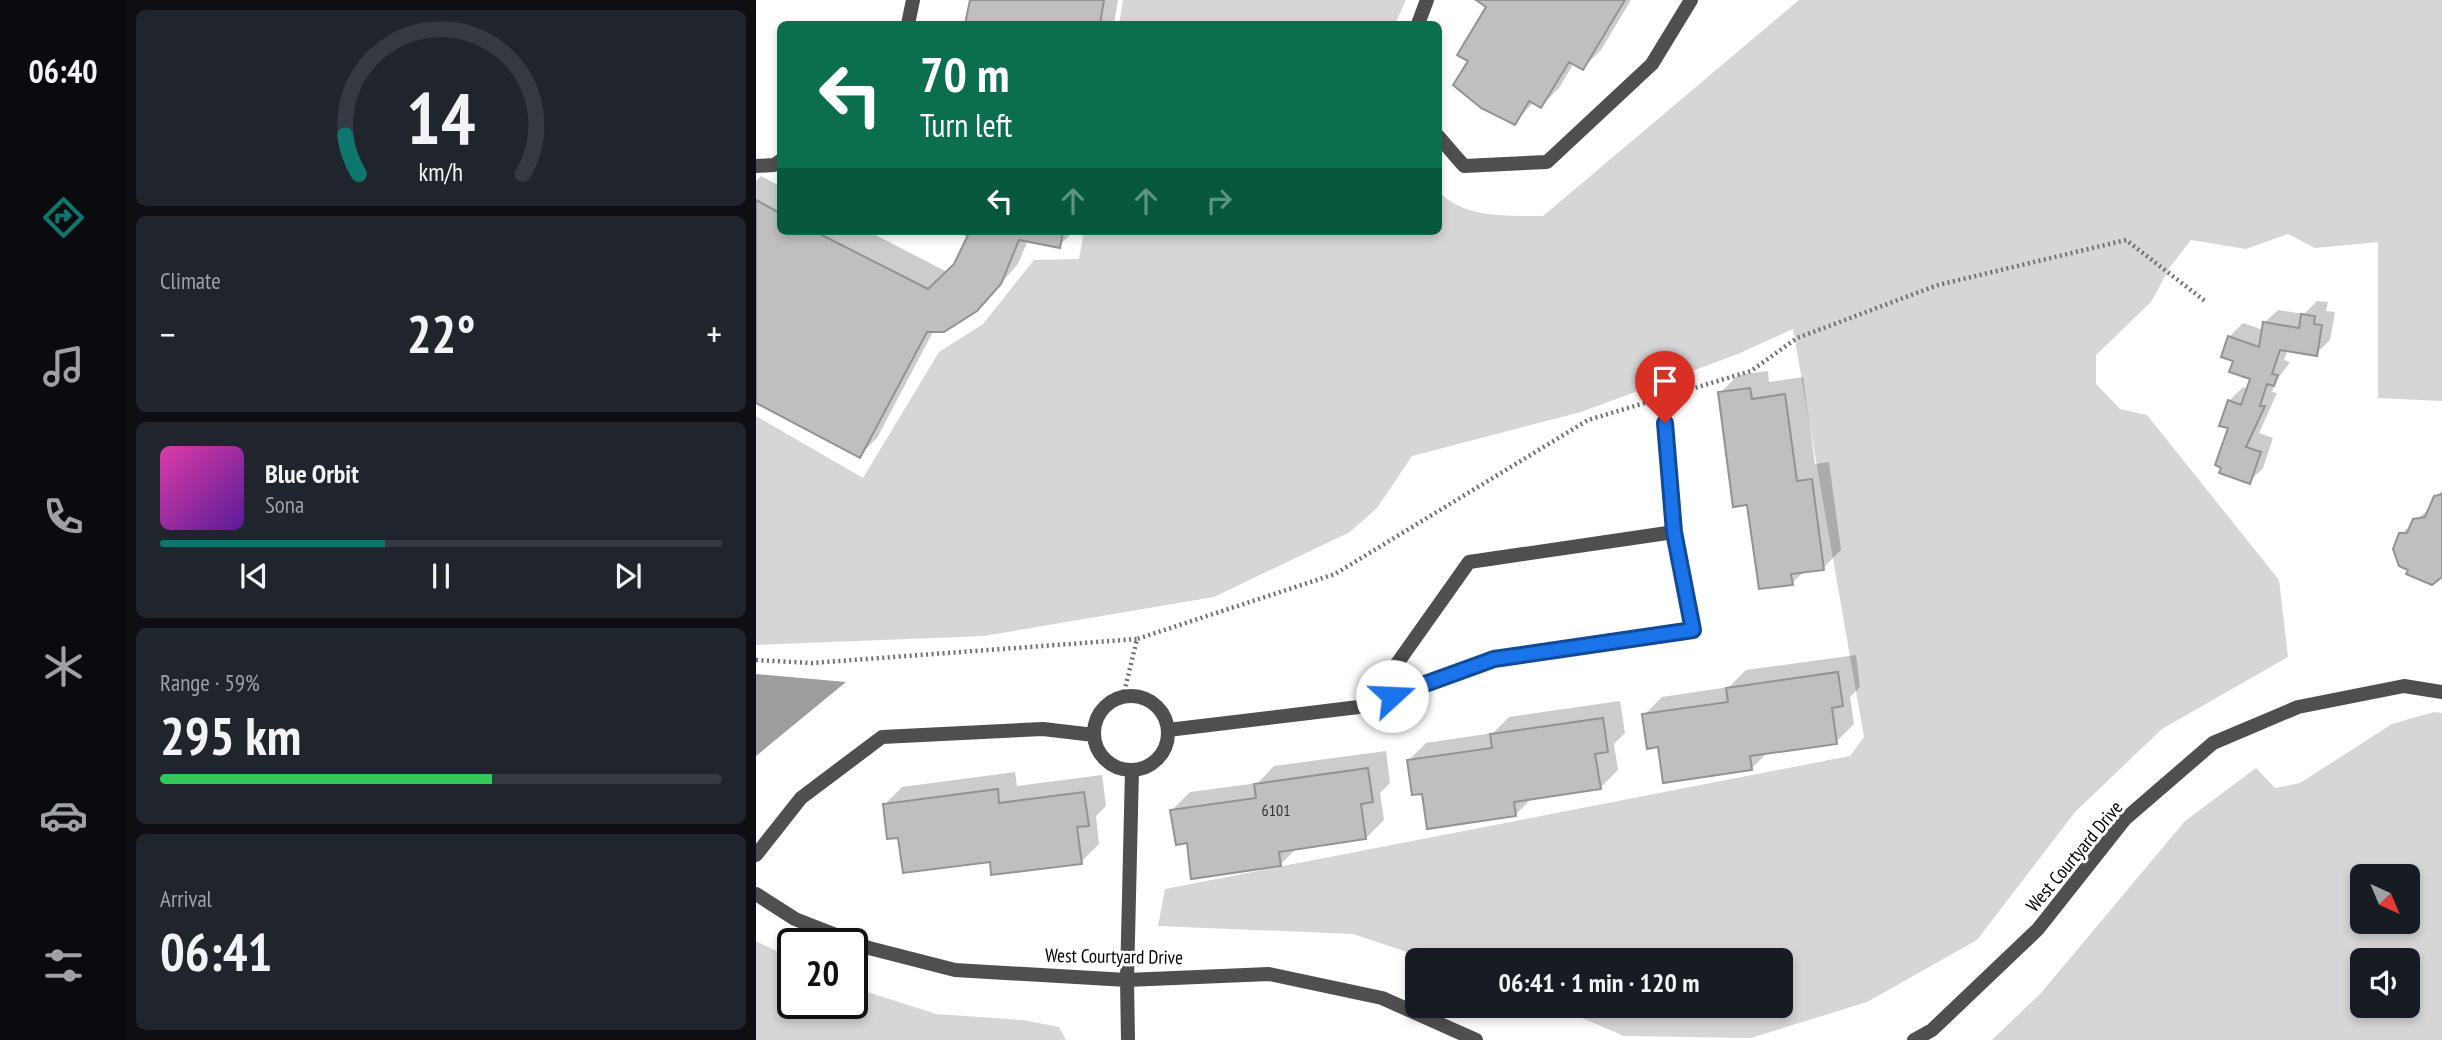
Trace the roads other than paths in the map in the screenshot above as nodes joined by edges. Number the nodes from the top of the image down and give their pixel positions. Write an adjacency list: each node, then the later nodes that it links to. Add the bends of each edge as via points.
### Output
1 (913, 0): 4 (street)
2 (1427, 0): 5 (street)
3 (1691, 0): 6 (street, via 1652,64 1547,162 1464,166)
4 (909, 21)
5 (1419, 21)
6 (1442, 141)
7 (777, 164): 8 (street)
8 (756, 166)
9 (1665, 423): 10 (street)
10 (1674, 532): 12 (street, via 1469,562); 12 (street, via 1693,630 1494,659)
11 (2442, 692): 21 (street, West Courtyard Drive, via 2404,686 2298,708 2213,743 2125,819 2038,929 1932,1030)
12 (1367, 706): 13 (street)
13 (1168, 730): 14 (street, via 1153,703 1134,696 1113,700 1105,707); 15 (street, via 1159,758)
14 (1094, 735): 15 (street, via 1106,761); 16 (street, via 1043,729 882,737 801,798)
15 (1132, 770): 18 (street)
16 (756, 855)
17 (756, 894): 18 (street, West Courtyard Drive, via 795,919 869,948 955,970)
18 (1128, 980): 19 (street); 20 (street, West Courtyard Drive, via 1269,974 1382,998)
19 (1128, 1040)
20 (1476, 1040)
21 (1914, 1040)

